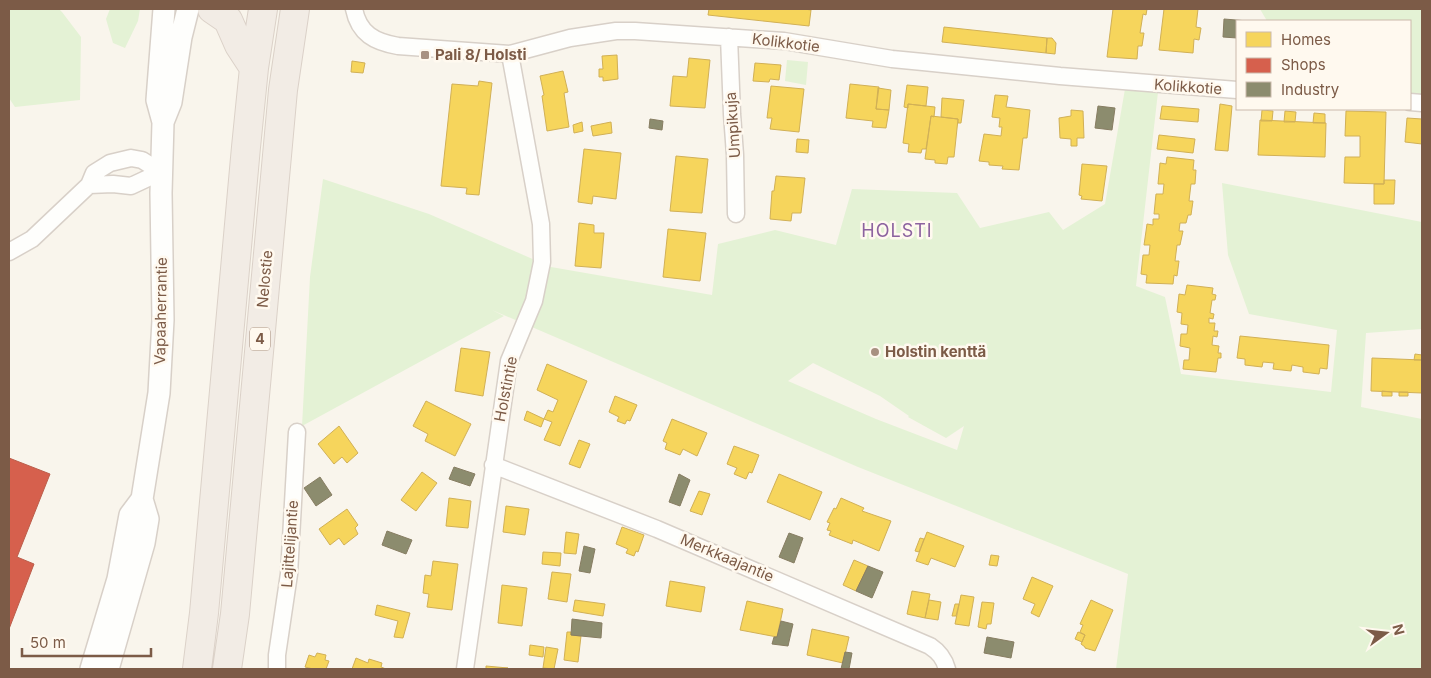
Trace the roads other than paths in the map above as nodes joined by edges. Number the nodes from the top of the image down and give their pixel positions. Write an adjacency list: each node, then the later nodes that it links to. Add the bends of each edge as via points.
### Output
1 (164, 9): 11 (street, Vapaaherrantie, via 157,100)
2 (188, 9): 11 (street, Vapaaherrantie, via 171,102)
3 (212, 9): 9 (highway, via 228,20)
4 (263, 9): 9 (highway, Nelostie / 4)
5 (295, 9): 21 (highway, Nelostie / 4, via 283,90)
6 (354, 9): 8 (street, Kolikkotie, via 363,30 383,44)
7 (729, 37): 8 (street, Kolikkotie, via 616,31 561,40); 10 (street, Kolikkotie, via 784,41 892,59); 14 (street, Umpikuja)
8 (510, 54): 17 (street, Holstintie, via 541,224 542,262 534,301 509,361)
9 (254, 68): 20 (highway, Nelostie / 4)
10 (1236, 90)
11 (162, 122): 12 (street, Vapaaherrantie)
12 (161, 172): 13 (street, via 131,186); 13 (street, via 142,160 131,158 110,163 94,173); 19 (street, Vapaaherrantie, via 161,354 156,418 142,499 148,519 144,543)
13 (88, 186): 15 (street, via 32,240)
14 (736, 214)
15 (9, 252)
16 (297, 432): 18 (street, Lajittelijantie, via 289,574)
17 (494, 465): 22 (street, Holstintie); 23 (street, Merkkaajantie, via 657,529 930,646 944,660)
18 (277, 662)
19 (103, 667)
20 (197, 669)
21 (227, 669)
22 (465, 669)
23 (947, 669)

